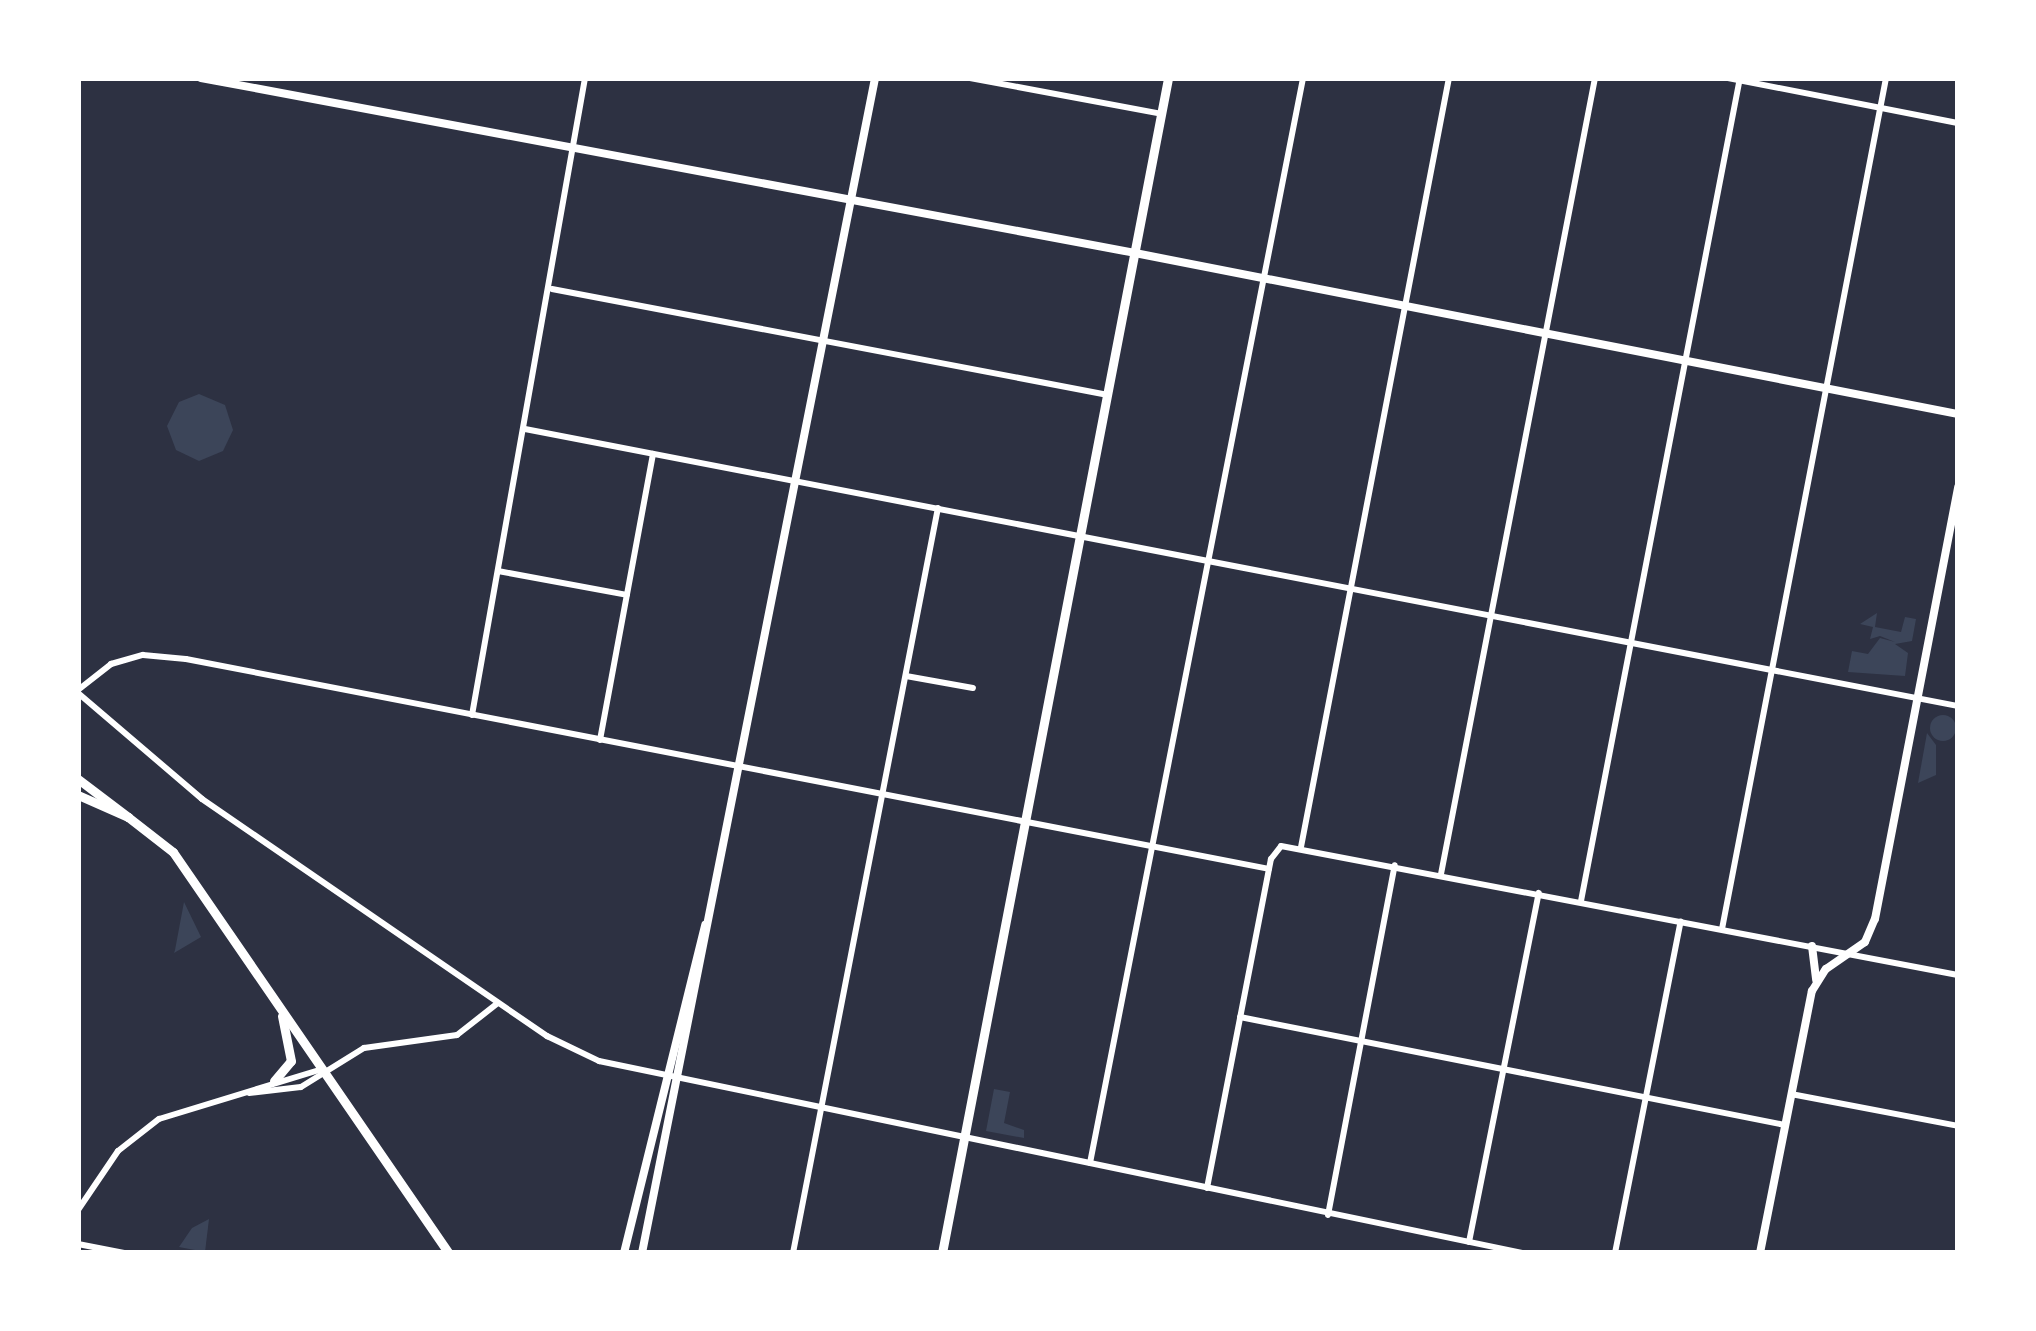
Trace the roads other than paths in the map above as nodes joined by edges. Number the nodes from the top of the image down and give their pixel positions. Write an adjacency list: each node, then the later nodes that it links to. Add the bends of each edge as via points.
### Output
1 (201, 78): 15 (main road)
2 (585, 78): 15 (street)
3 (875, 78): 16 (main road)
4 (970, 78): 13 (street)
5 (1168, 78): 13 (main road)
6 (1303, 78): 18 (street)
7 (1449, 78): 20 (street)
8 (1594, 78): 21 (street)
9 (1728, 78): 11 (street)
10 (1886, 78): 12 (street)
11 (1740, 79): 12 (street); 23 (street)
12 (1880, 107): 14 (street); 24 (street)
13 (1162, 114): 17 (main road)
14 (1958, 123)
15 (574, 148): 16 (main road); 19 (street)
16 (852, 201): 17 (main road); 22 (main road)
17 (1136, 253): 18 (main road); 25 (main road)
18 (1264, 280): 20 (main road); 33 (street)
19 (551, 289): 22 (street); 27 (street)
20 (1404, 307): 21 (main road); 35 (street)
21 (1545, 334): 23 (main road); 37 (street)
22 (820, 340): 25 (street); 29 (main road)
23 (1685, 362): 24 (main road); 38 (street)
24 (1826, 388): 26 (main road); 39 (street)
25 (1108, 395): 32 (main road)
26 (1958, 414)
27 (525, 429): 28 (street); 34 (street)
28 (653, 454): 29 (street); 36 (street)
29 (794, 480): 31 (street); 47 (main road)
30 (1958, 487): 43 (main road)
31 (938, 508): 32 (street); 40 (street)
32 (1082, 536): 33 (street); 52 (main road)
33 (1209, 561): 35 (street); 53 (street)
34 (498, 571): 36 (street); 45 (street)
35 (1350, 588): 37 (street); 54 (street)
36 (627, 595): 46 (street)
37 (1491, 615): 38 (street); 57 (street)
38 (1631, 643): 39 (street); 59 (street)
39 (1772, 670): 43 (street); 61 (street)
40 (906, 676): 41 (street); 49 (street)
41 (973, 688)
42 (78, 691): 45 (street, via 111,664 152,656); 66 (street, via 202,799)
43 (1917, 698): 44 (street); 63 (main road, via 1876,916)
44 (1958, 706)
45 (472, 716): 46 (street)
46 (600, 740): 47 (street)
47 (740, 767): 49 (street); 72 (main road)
48 (78, 779): 51 (main road)
49 (884, 794): 52 (street); 77 (street)
50 (78, 795): 51 (main road)
51 (128, 817): 67 (main road, via 173,852)
52 (1028, 823): 53 (street); 80 (main road)
53 (1154, 847): 56 (street); 81 (street)
54 (1301, 847): 55 (street); 56 (street, via 1276,848)
55 (1395, 865): 57 (street); 69 (street)
56 (1269, 869): 68 (street)
57 (1441, 874): 58 (street)
58 (1539, 893): 59 (street); 71 (street)
59 (1581, 902): 60 (street)
60 (1681, 921): 61 (street); 76 (street)
61 (1723, 929): 62 (street)
62 (1812, 946): 63 (street); 65 (main road)
63 (1851, 954): 64 (street); 65 (main road)
64 (1958, 975)
65 (1816, 982): 75 (main road)
66 (498, 1003): 70 (street, via 457,1035 364,1048); 72 (street, via 578,1053)
67 (279, 1005): 70 (main road); 73 (main road, via 291,1060)
68 (1240, 1017): 69 (street); 82 (street)
69 (1361, 1041): 71 (street); 84 (street)
70 (324, 1069): 73 (street); 74 (street, via 292,1091); 88 (main road)
71 (1504, 1069): 76 (street); 85 (street)
72 (673, 1077): 77 (street); 89 (main road); 90 (main road)
73 (274, 1081): 74 (street)
74 (239, 1092): 83 (street, via 144,1129 108,1162)
75 (1791, 1094): 78 (main road); 79 (street)
76 (1646, 1097): 78 (street); 94 (street)
77 (821, 1110): 80 (street); 91 (street)
78 (1785, 1125): 95 (main road)
79 (1958, 1126)
80 (965, 1139): 81 (street); 92 (main road)
81 (1090, 1163): 82 (street)
82 (1207, 1188): 84 (street)
83 (78, 1210)
84 (1328, 1215): 85 (street)
85 (1469, 1242): 93 (street)
86 (78, 1244): 87 (street)
87 (124, 1253)
88 (449, 1253)
89 (624, 1253)
90 (642, 1253)
91 (793, 1253)
92 (942, 1253)
93 (1523, 1253)
94 (1615, 1253)
95 (1763, 1253)

